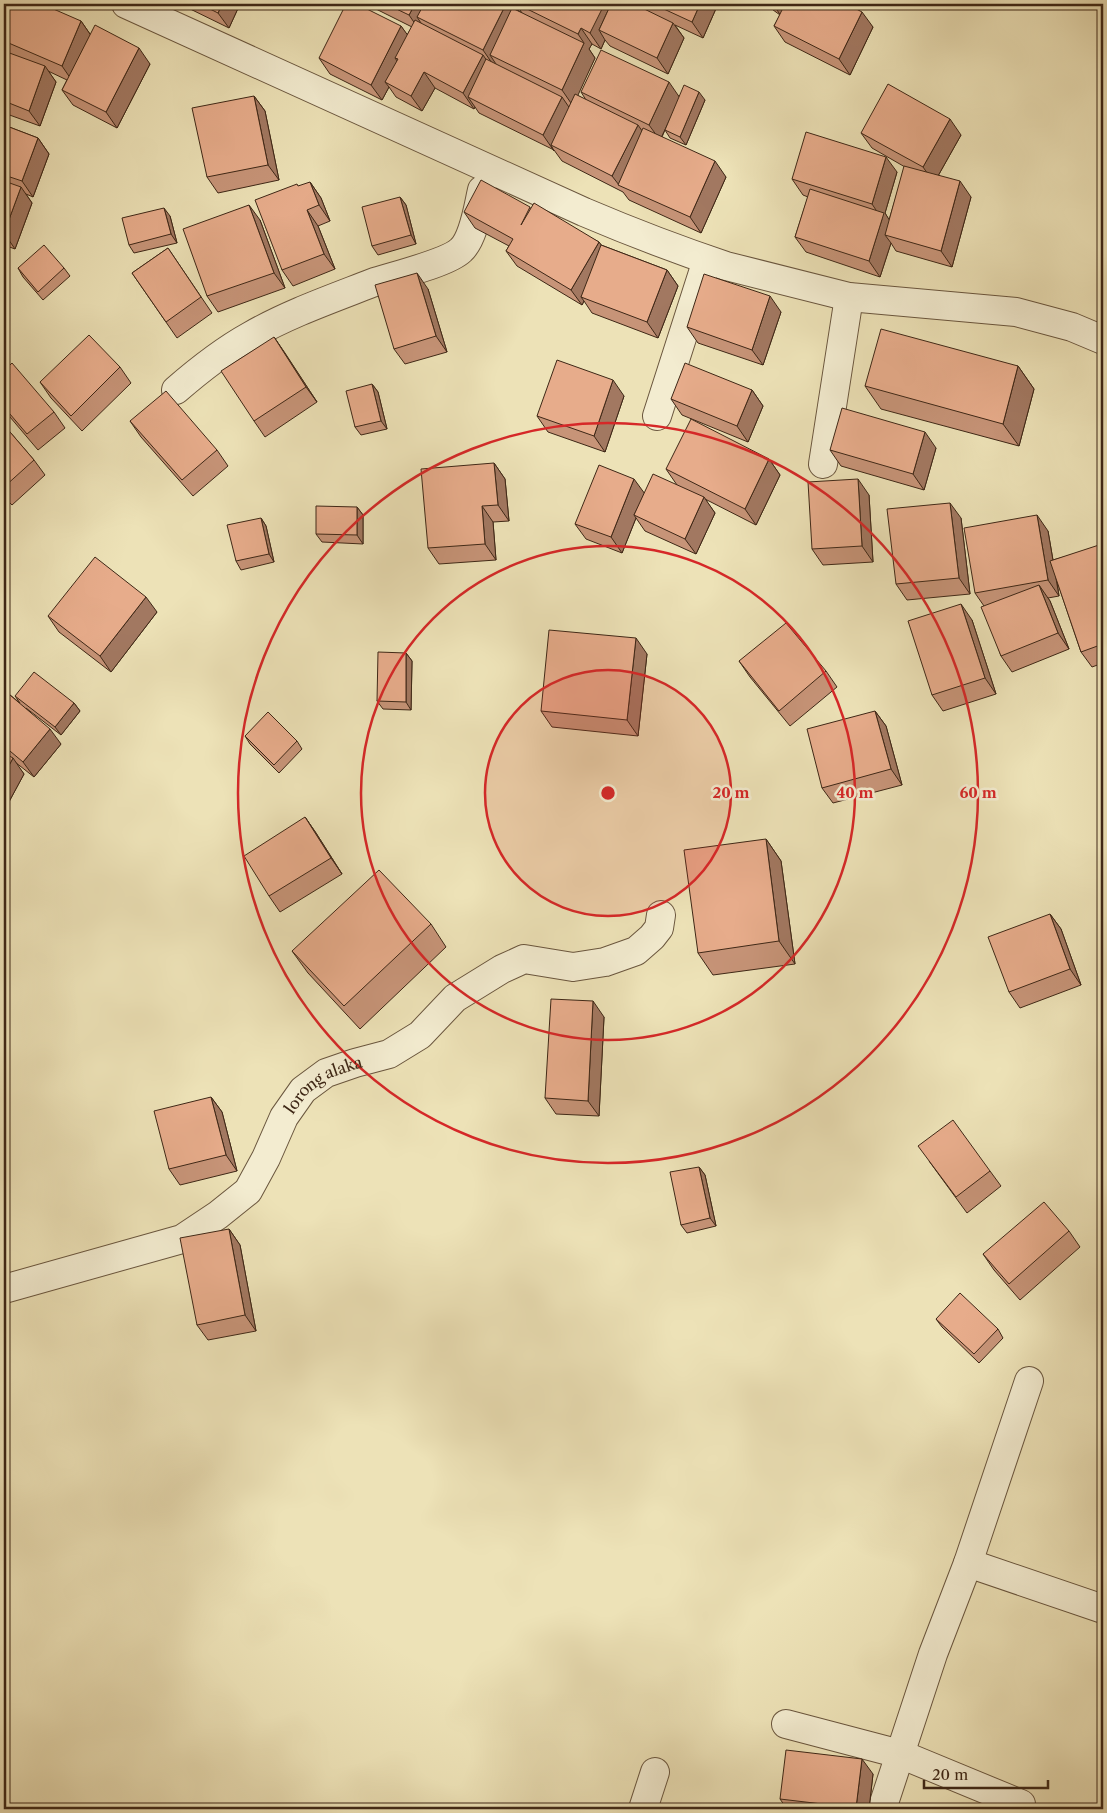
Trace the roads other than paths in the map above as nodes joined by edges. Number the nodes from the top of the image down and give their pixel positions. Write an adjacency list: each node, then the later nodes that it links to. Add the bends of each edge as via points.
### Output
1 (126, 4): 2 (street)
2 (488, 169): 3 (street, via 639,235); 6 (street, via 470,236 466,245 453,257 319,304 263,329 235,344)
3 (707, 260): 4 (street); 7 (street)
4 (848, 297): 5 (street, via 1016,312 1072,326); 8 (street)
5 (1103, 340)
6 (176, 390)
7 (657, 416)
8 (823, 464)
9 (661, 915): 10 (street, lorong alaka, via 659,928 636,951 605,962 573,967 524,959 456,998 420,1035 389,1054 326,1073 304,1090 284,1117 248,1191 182,1239)
10 (4, 1289)
11 (1029, 1381): 12 (street)
12 (968, 1563): 13 (street); 15 (street)
13 (1103, 1609)
14 (786, 1724): 15 (street)
15 (900, 1754): 17 (street); 19 (street)
16 (655, 1772): 18 (street)
17 (1024, 1808)
18 (643, 1809)
19 (882, 1809)

